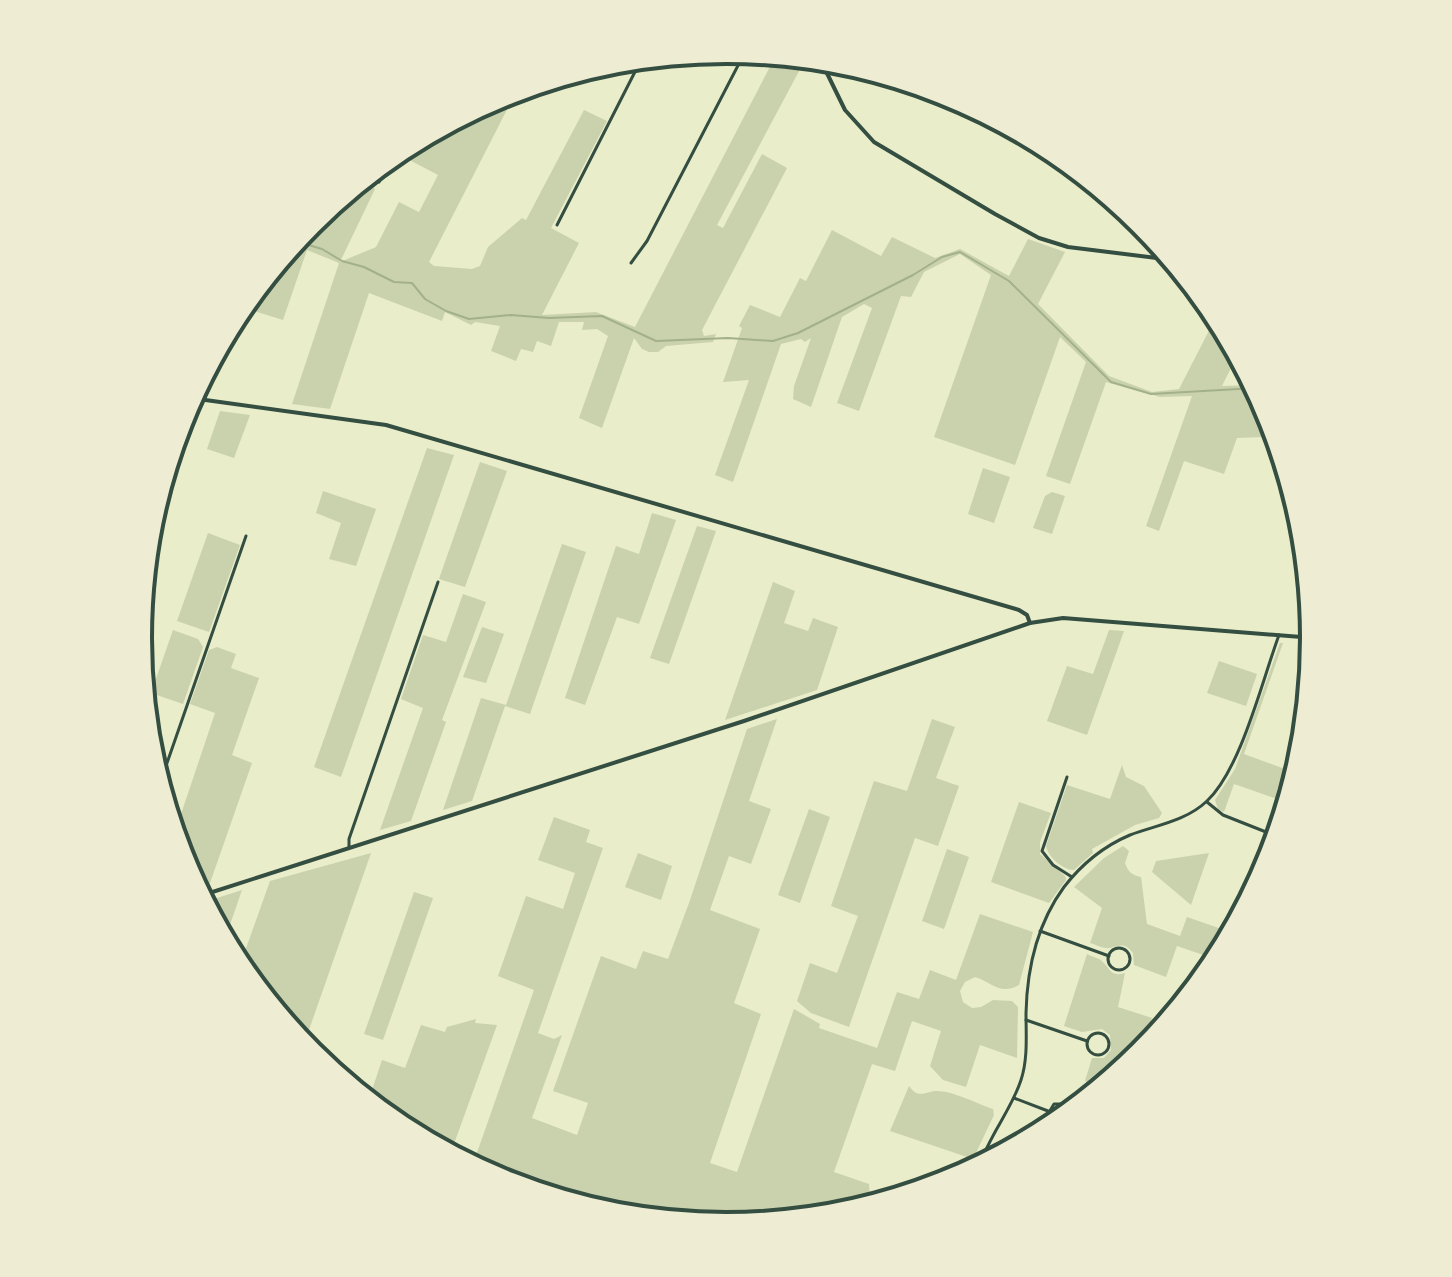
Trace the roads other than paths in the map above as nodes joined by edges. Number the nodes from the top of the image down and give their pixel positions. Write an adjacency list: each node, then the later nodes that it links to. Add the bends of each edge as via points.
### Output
1 (739, 64): 6 (street)
2 (635, 72): 4 (street)
3 (827, 73): 5 (street, via 845,110 874,142 995,214 1057,244)
4 (557, 225)
5 (1156, 258)
6 (631, 263)
7 (204, 400): 10 (street, via 386,425 1019,610)
8 (246, 536): 13 (street)
9 (438, 582): 17 (street)
10 (1030, 623): 11 (street, via 1063,618); 17 (street)
11 (1279, 635): 12 (street); 15 (street, via 1229,774)
12 (1300, 637)
13 (166, 765)
14 (1067, 777): 18 (street, via 1042,851)
15 (1207, 802): 16 (street, via 1223,815); 18 (street, via 1174,821 1111,844)
16 (1266, 833)
17 (349, 848): 19 (street)
18 (1072, 877): 20 (street)
19 (211, 893)
20 (1040, 931): 21 (street); 22 (street)
21 (1109, 956): 21 (street, via 1116,970 1130,963 1124,949 1114,949)
22 (1026, 1020): 23 (street); 24 (street, via 1026,1058)
23 (1087, 1041): 23 (street, via 1094,1054 1109,1046 1100,1033)
24 (1014, 1098): 26 (street); 27 (street)
25 (1062, 1104): 26 (street)
26 (1048, 1111)
27 (985, 1151)

